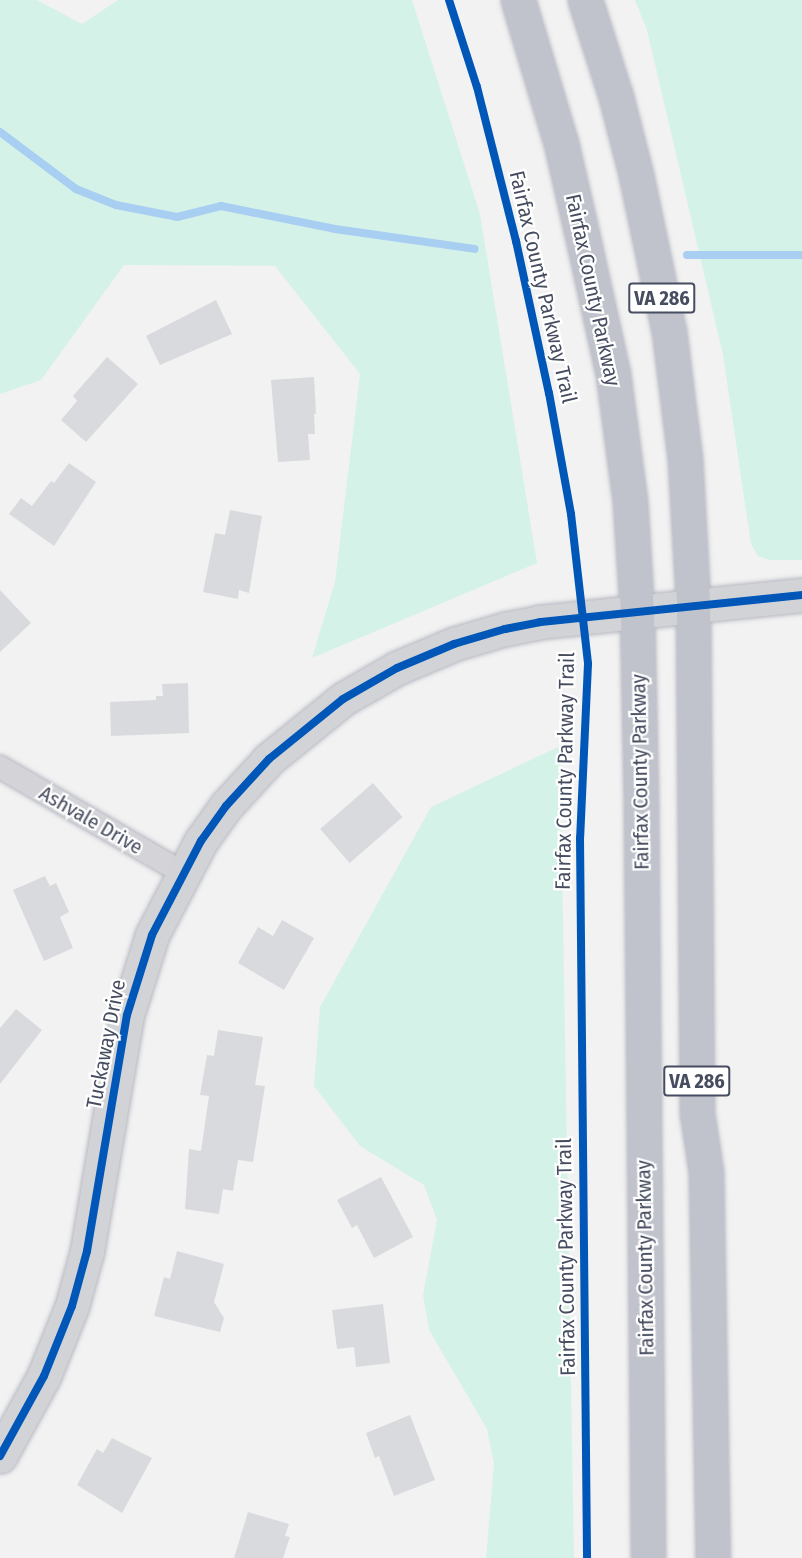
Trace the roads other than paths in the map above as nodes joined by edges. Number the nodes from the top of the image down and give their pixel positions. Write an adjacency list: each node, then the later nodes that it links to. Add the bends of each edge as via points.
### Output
1 (518, 0): 5 (highway, Fairfax County Parkway / VA 286, via 561,143 613,374 630,501)
2 (585, 0): 4 (highway, VA 286, via 616,97 669,331 685,459)
3 (802, 595): 4 (street, Tuckaway Drive)
4 (693, 604): 5 (street, Tuckaway Drive); 10 (highway, VA 286, via 697,1113 707,1193)
5 (638, 612): 7 (street, Tuckaway Drive, via 505,629 454,644 397,668 343,699 269,759 226,806); 9 (highway, Fairfax County Parkway / VA 286)
6 (0, 767): 7 (street, Ashvale Drive)
7 (183, 873): 8 (street, Tuckaway Drive, via 152,935 127,1015 87,1251 72,1306 44,1376)
8 (0, 1456)
9 (648, 1558)
10 (713, 1558)

